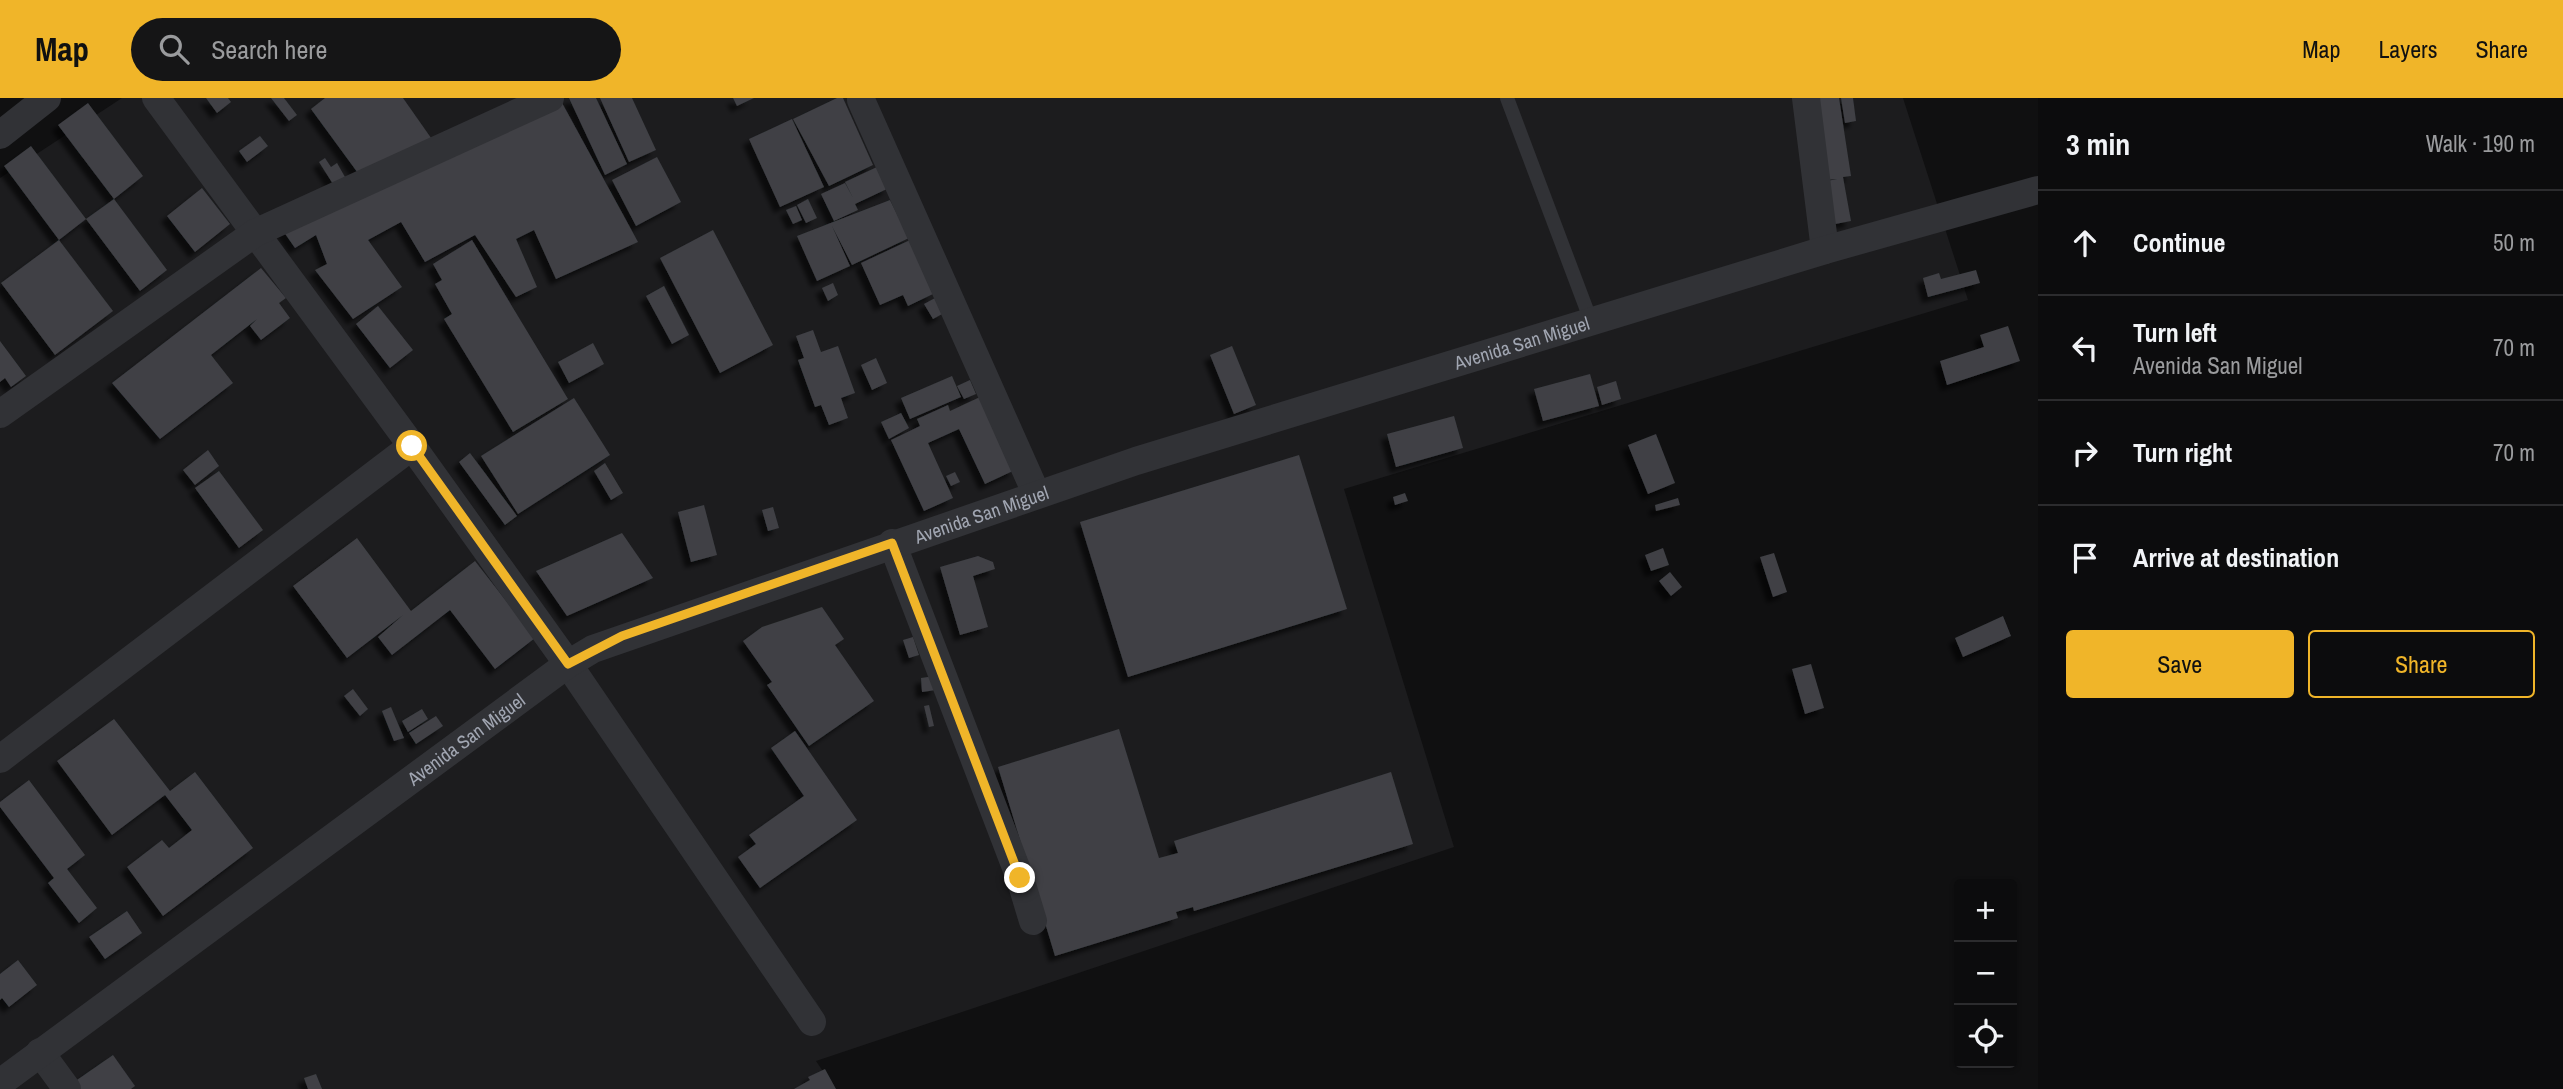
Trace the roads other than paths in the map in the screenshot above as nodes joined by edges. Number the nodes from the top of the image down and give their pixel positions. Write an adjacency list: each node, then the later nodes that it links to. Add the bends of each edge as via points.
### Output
1 (47, 98): 7 (street)
2 (156, 98): 9 (street)
3 (550, 98): 9 (street)
4 (1507, 98): 11 (lane)
5 (1806, 98): 10 (street)
6 (861, 100): 14 (street)
7 (0, 135)
8 (2038, 190): 10 (street, Avenida San Miguel)
9 (256, 233): 12 (street); 13 (street)
10 (1825, 250): 11 (street, Avenida San Miguel)
11 (1591, 321): 14 (street, Avenida San Miguel)
12 (0, 414)
13 (412, 446): 16 (street); 17 (street)
14 (1036, 493): 15 (street, Avenida San Miguel)
15 (892, 543): 16 (street, Avenida San Miguel, via 622,636); 18 (street)
16 (568, 664): 19 (street); 20 (street, Avenida San Miguel)
17 (0, 760)
18 (1034, 920)
19 (813, 1022)
20 (40, 1052): 21 (street, Avenida San Miguel); 22 (street)
21 (0, 1083)
22 (67, 1089)

